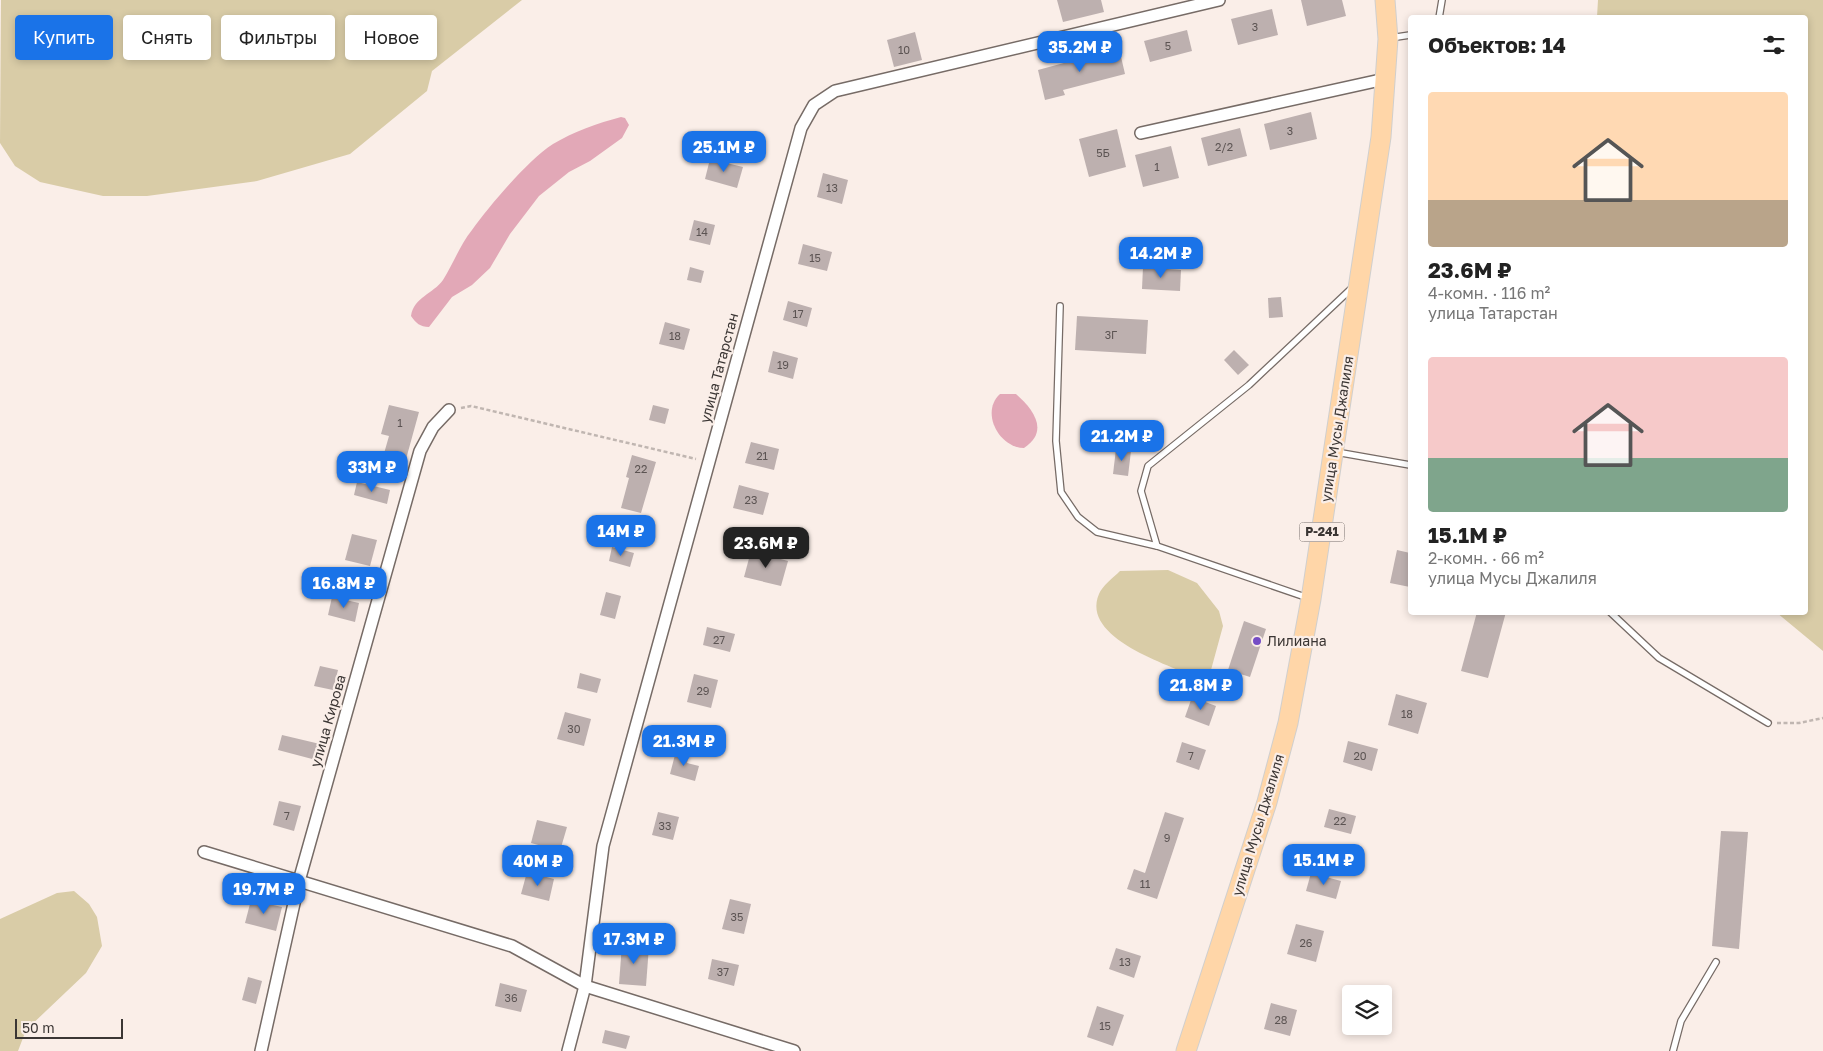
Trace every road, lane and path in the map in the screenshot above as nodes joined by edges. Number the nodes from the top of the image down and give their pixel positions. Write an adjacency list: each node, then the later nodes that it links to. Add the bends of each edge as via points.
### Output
1 (1219, 0): 13 (street, улица Татарстан, via 836,91 814,105 801,128)
2 (1385, 0): 6 (highway, улица Мусы Джалиля / Р-241)
3 (1442, 0): 4 (lane)
4 (1440, 15)
5 (1408, 35): 6 (lane)
6 (1388, 39): 7 (highway, улица Мусы Джалиля / Р-241)
7 (1386, 80): 8 (street); 9 (highway, улица Мусы Джалиля / Р-241, via 1382,137)
8 (1141, 133)
9 (1360, 280): 12 (highway, улица Мусы Джалиля / Р-241); 15 (lane, via 1249,385 1148,466 1141,491)
10 (1060, 306): 15 (lane, via 1056,441 1061,492 1078,517 1097,532)
11 (449, 410): 13 (path, via 471,406); 21 (street, улица Кирова, via 433,426 420,451)
12 (1334, 452): 14 (lane); 16 (highway, улица Мусы Джалиля / Р-241)
13 (709, 462): 23 (street, улица Татарстан, via 603,846)
14 (1408, 465)
15 (1157, 546): 16 (lane)
16 (1312, 599): 27 (highway, улица Мусы Джалиля / Р-241, via 1288,723 1267,802)
17 (1613, 615): 19 (lane, via 1659,658)
18 (1823, 718): 19 (path, via 1799,723)
19 (1768, 723)
20 (204, 852): 21 (street)
21 (299, 881): 23 (street, via 512,946); 24 (street, улица Кирова)
22 (1716, 962): 28 (lane, via 1681,1021)
23 (586, 986): 25 (street, улица Татарстан); 26 (street)
24 (261, 1051)
25 (568, 1051)
26 (794, 1051)
27 (1186, 1051)
28 (1673, 1051)

